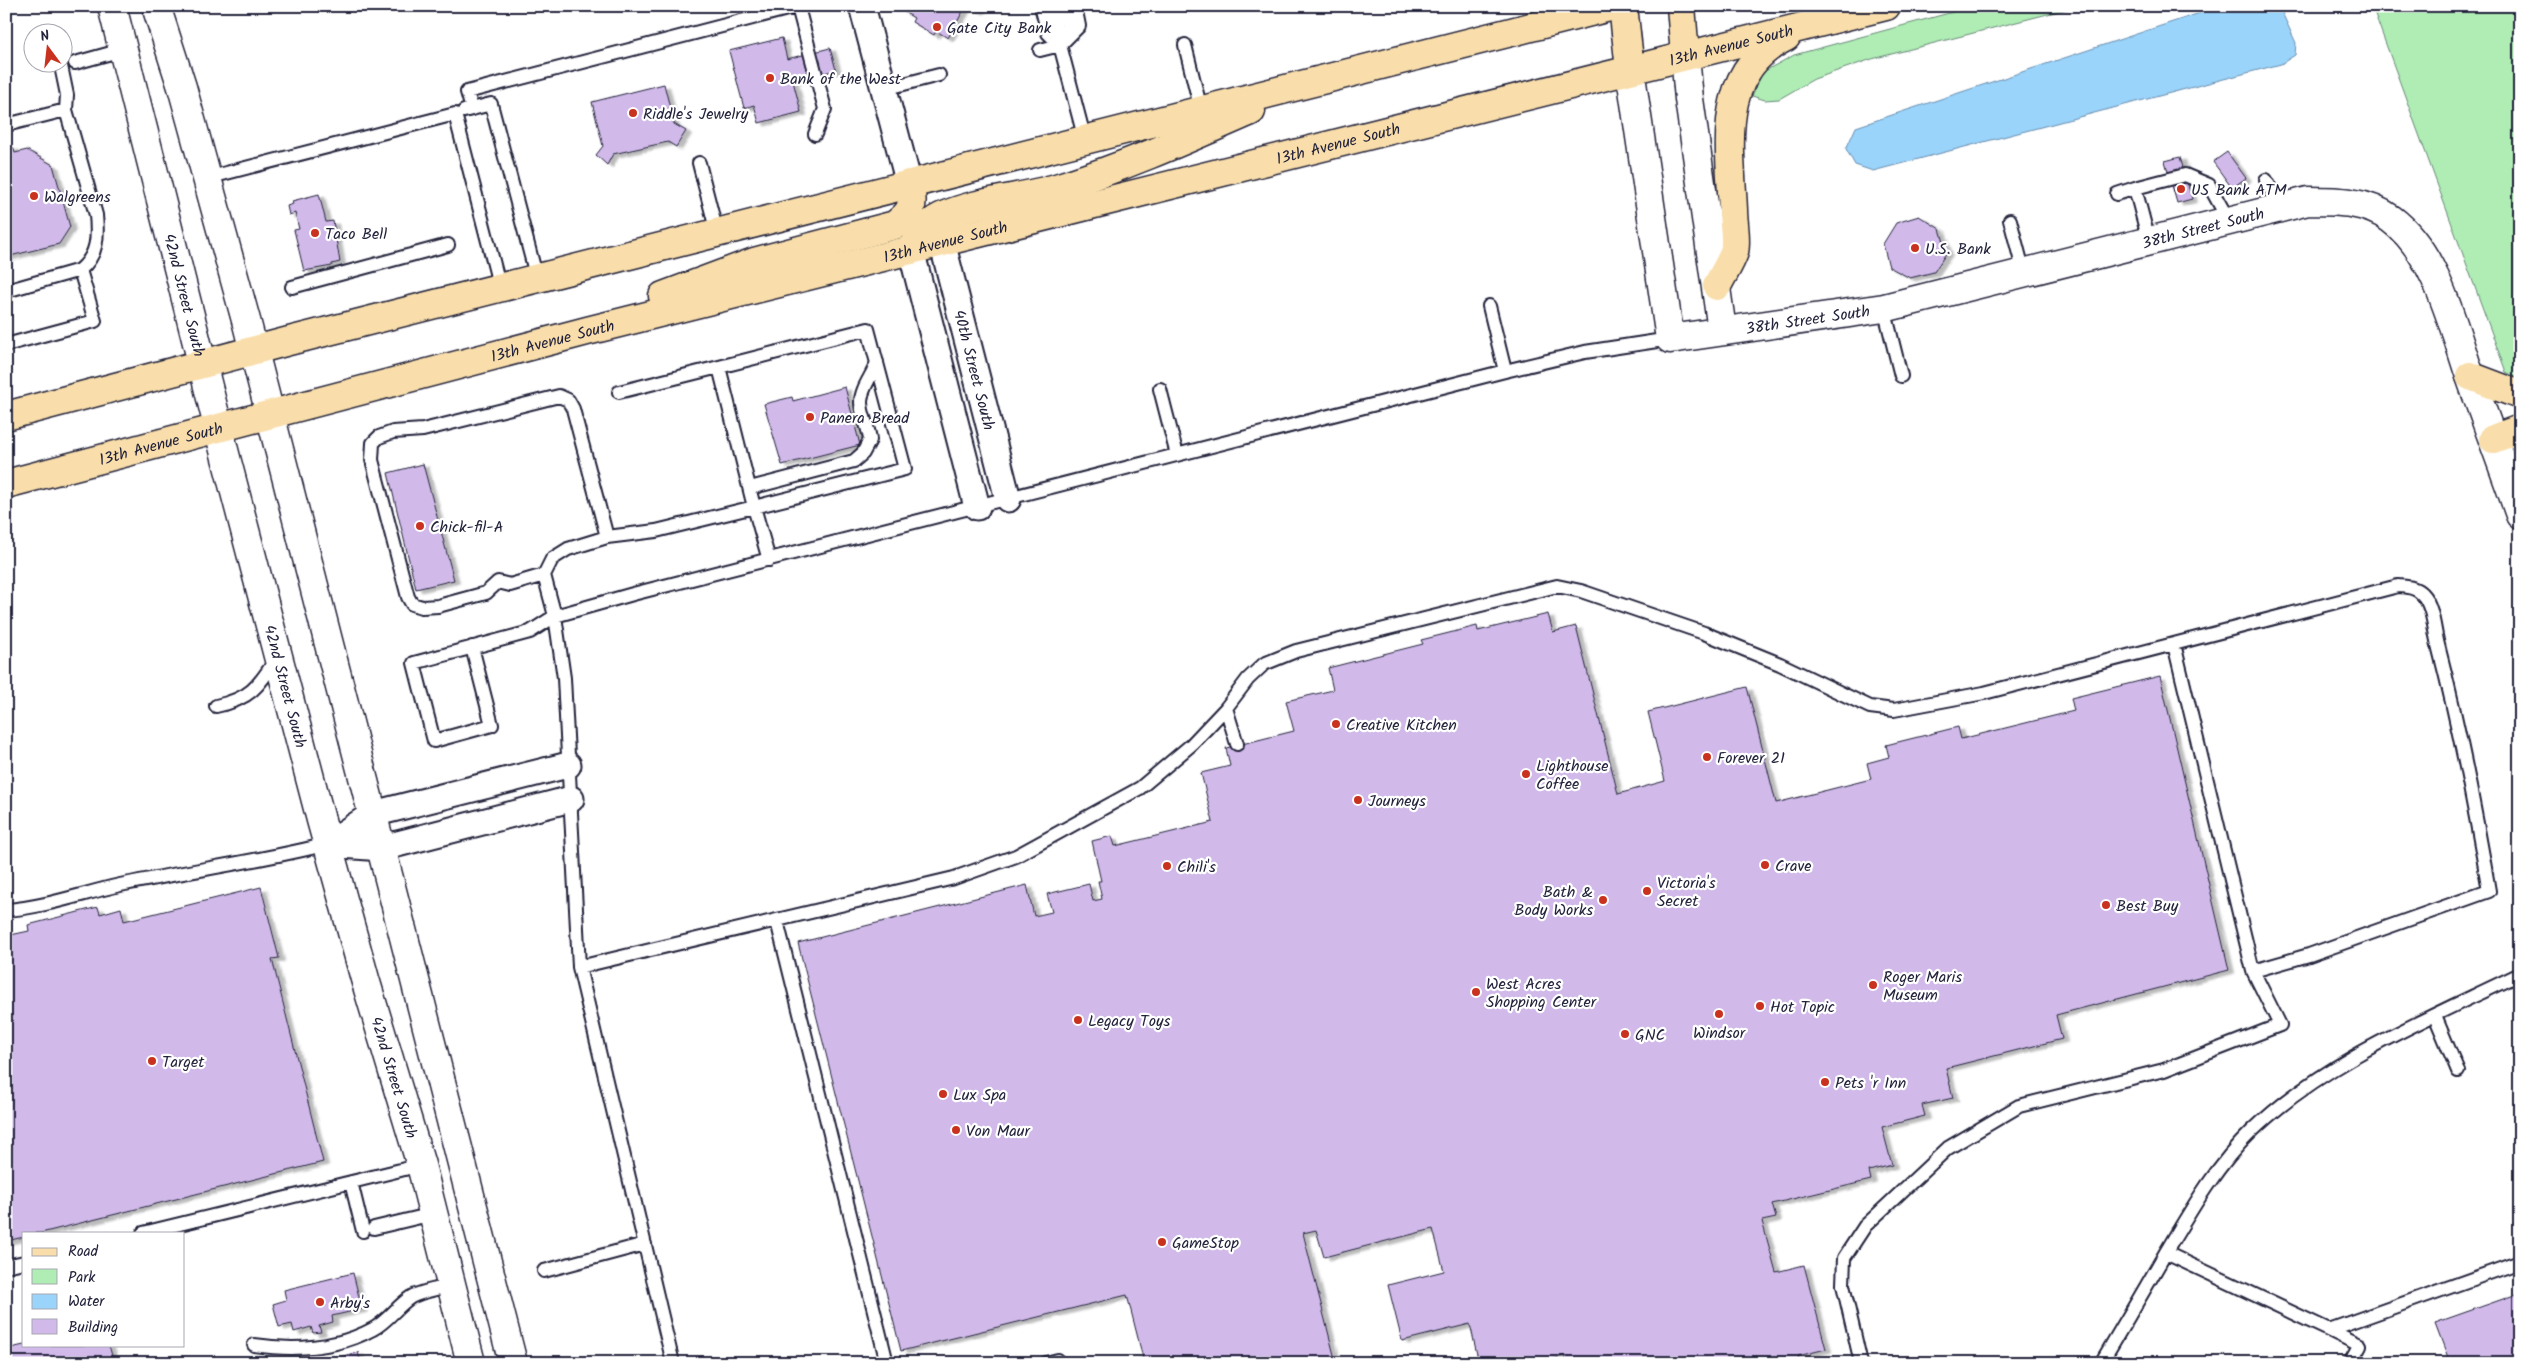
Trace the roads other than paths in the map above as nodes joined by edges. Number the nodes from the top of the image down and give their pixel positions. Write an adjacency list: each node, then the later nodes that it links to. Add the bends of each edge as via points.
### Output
1 (112, 6): 16 (main road, 42nd Street South)
2 (156, 6): 33 (main road)
3 (798, 6): 25 (lane, via 466,92); 30 (lane, via 825,109)
4 (862, 6): 24 (street)
5 (1041, 6): 14 (lane, via 1048,32)
6 (1051, 6): 14 (lane)
7 (1064, 6): 14 (lane, via 1068,26)
8 (1074, 6): 14 (lane, via 1079,26)
9 (1614, 6): 23 (main road)
10 (1623, 6): 20 (main road)
11 (1681, 6): 18 (main road, 38th Street South)
12 (1886, 6): 13 (main road, 13th Avenue South)
13 (1813, 24): 18 (main road, 13th Avenue South); 49 (main road, via 1771,44 1754,59 1741,79 1734,100 1730,138 1734,251)
14 (1060, 45): 17 (lane); 31 (lane)
15 (1185, 45): 27 (lane)
16 (122, 50): 19 (lane); 61 (main road, 42nd Street South)
17 (1040, 50)
18 (1685, 56): 20 (main road, 13th Avenue South); 49 (main road, 38th Street South)
19 (75, 63)
20 (1630, 69): 43 (main road, 13th Avenue South); 57 (main road)
21 (62, 72): 26 (lane)
22 (938, 75): 24 (lane)
23 (1325, 79): 27 (main road); 45 (main road, via 1095,175 941,217 927,226)
24 (884, 89): 35 (street)
25 (472, 109): 28 (lane); 48 (lane, via 491,104)
26 (66, 110): 29 (lane); 46 (lane, via 96,214 98,232 96,249)
27 (1201, 110): 31 (main road)
28 (455, 114): 33 (lane); 51 (lane)
29 (6, 125)
30 (815, 134)
31 (1085, 140): 35 (main road)
32 (699, 163): 41 (lane)
33 (207, 178): 59 (main road)
34 (2266, 180): 38 (lane)
35 (909, 184): 41 (main road); 56 (main road, via 913,202 908,214 895,225 754,262 653,300)
36 (2136, 188): 37 (lane); 40 (lane, via 2185,175 2209,185); 42 (lane)
37 (2117, 194)
38 (2282, 208): 40 (main road, 38th Street South); 65 (main road, 38th Street South, via 2308,201 2344,201 2372,208 2408,234 2442,296)
39 (2010, 220): 47 (lane)
40 (2229, 221): 42 (main road, 38th Street South)
41 (717, 233): 48 (main road)
42 (2149, 241): 47 (main road, 38th Street South)
43 (942, 242): 45 (main road, 13th Avenue South); 77 (street, 40th Street South)
44 (448, 246): 50 (lane)
45 (911, 250): 56 (main road, 13th Avenue South); 79 (street)
46 (80, 270): 52 (lane); 58 (lane, via 95,321)
47 (2024, 273): 54 (main road, 38th Street South)
48 (537, 279): 51 (main road)
49 (1717, 286): 55 (main road, 38th Street South)
50 (292, 287)
51 (500, 288): 59 (main road)
52 (6, 291)
53 (1489, 306): 63 (lane)
54 (1884, 308): 55 (main road, 38th Street South); 64 (lane)
55 (1722, 330): 57 (main road, 38th Street South)
56 (587, 331): 69 (main road, 13th Avenue South)
57 (1670, 339): 63 (lane, via 1585,352)
58 (6, 345)
59 (253, 350): 61 (main road); 69 (main road)
60 (877, 362): 62 (lane, via 868,329); 76 (lane, via 861,402 870,440 863,453 854,461); 78 (lane, via 905,469)
61 (202, 364): 70 (main road); 71 (main road, 42nd Street South)
62 (719, 367): 67 (lane); 76 (lane)
63 (1505, 371): 74 (lane)
64 (1901, 376)
65 (2470, 376): 68 (main road); 73 (main road, 38th Street South)
66 (1160, 389): 74 (lane)
67 (619, 392)
68 (2520, 394)
69 (270, 415): 71 (main road, 13th Avenue South); 93 (main road)
70 (6, 416)
71 (218, 428): 75 (main road, 13th Avenue South); 87 (main road, 42nd Street South)
72 (2520, 429): 73 (main road)
73 (2493, 438): 80 (main road, 38th Street South)
74 (1176, 455): 77 (lane)
75 (6, 484)
76 (750, 488): 78 (lane)
77 (1008, 499): 79 (lane)
78 (754, 507): 81 (lane, via 656,531); 82 (lane)
79 (977, 507): 82 (lane)
80 (2520, 515)
81 (606, 537): 83 (lane, via 568,549 552,559); 83 (lane, via 573,409 568,400 560,396 423,430 393,432 373,443 372,460 412,604 422,607 463,600 486,593 498,582 510,584)
82 (769, 560): 84 (lane)
83 (544, 575): 84 (lane)
84 (555, 616): 86 (lane, via 530,632); 91 (lane, via 564,678)
85 (2174, 644): 89 (lane, via 1984,693 1894,710 1870,707 1780,664 1704,633 1581,591 1557,586 1287,653 1264,664); 99 (lane); 99 (lane, via 2398,586 2412,587 2423,594 2429,609 2450,690 2489,891 2309,955)
86 (472, 647): 86 (lane, via 414,663 434,741 492,725)
87 (278, 656): 88 (lane, via 259,685 244,698); 94 (main road, 42nd Street South)
88 (216, 706)
89 (1226, 708): 90 (lane); 97 (lane, via 1191,745 1140,788 1016,856 954,878)
90 (1237, 744)
91 (568, 765): 92 (lane); 93 (street)
92 (571, 798): 95 (street); 98 (lane)
93 (373, 814): 94 (street); 95 (main road)
94 (328, 844): 95 (street); 96 (lane); 103 (main road, 42nd Street South)
95 (382, 848): 117 (main road)
96 (6, 910)
97 (777, 921): 98 (lane); 119 (lane)
98 (579, 967): 107 (lane)
99 (2253, 971): 122 (lane, via 2280,1025 2164,1070 2019,1106 1948,1148 1865,1226 1844,1258 1843,1286)
100 (2520, 974): 101 (lane)
101 (2435, 1016): 102 (lane); 108 (lane, via 2355,1055 2276,1109 2220,1167)
102 (2458, 1071)
103 (421, 1165): 104 (lane); 105 (main road, 42nd Street South)
104 (351, 1182): 105 (lane, via 369,1229); 106 (lane)
105 (433, 1214): 113 (main road, 42nd Street South)
106 (147, 1232)
107 (645, 1244): 112 (lane); 118 (lane)
108 (2166, 1253): 114 (lane); 123 (lane)
109 (22, 1262): 111 (lane)
110 (2520, 1262): 114 (lane)
111 (6, 1266)
112 (544, 1271)
113 (451, 1286): 115 (lane, via 412,1296 373,1329 340,1343 294,1350); 116 (main road, 42nd Street South)
114 (2329, 1330): 124 (lane, via 2360,1345)
115 (254, 1345)
116 (471, 1363)
117 (513, 1363)
118 (673, 1363)
119 (887, 1363)
120 (1046, 1363): 121 (lane, via 1058,1360)
121 (1059, 1363)
122 (1861, 1363)
123 (2101, 1363)
124 (2350, 1363)

